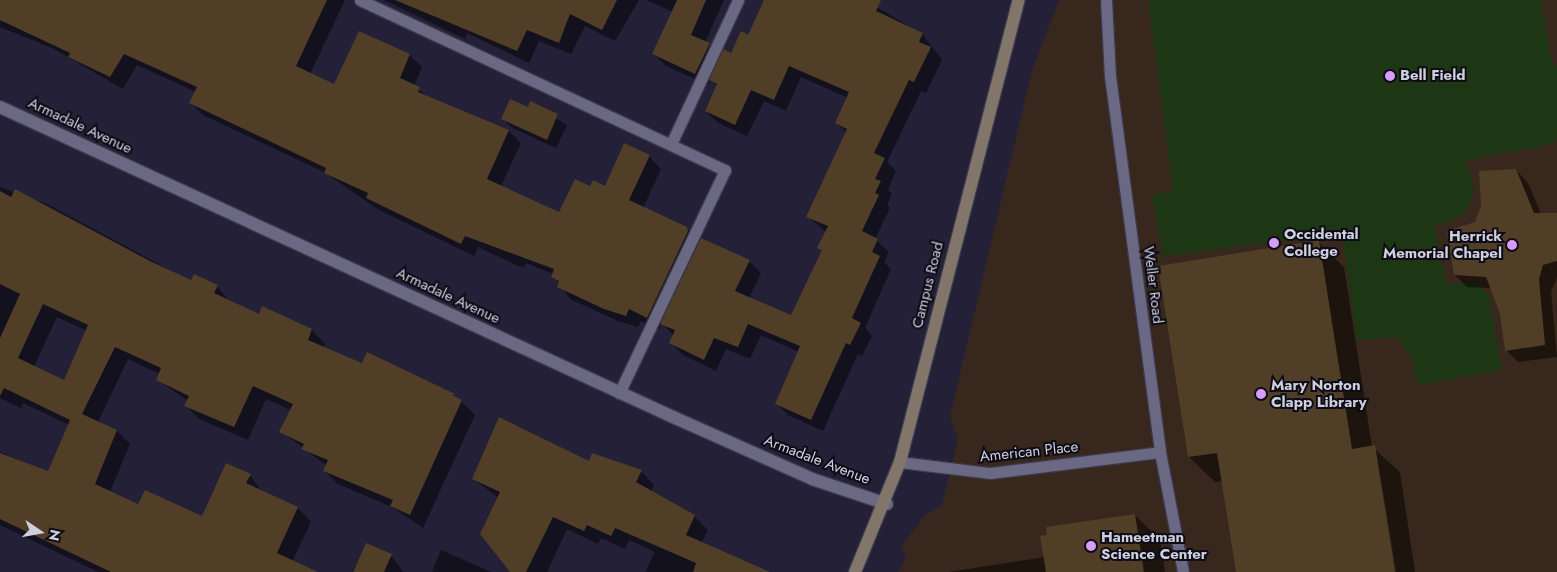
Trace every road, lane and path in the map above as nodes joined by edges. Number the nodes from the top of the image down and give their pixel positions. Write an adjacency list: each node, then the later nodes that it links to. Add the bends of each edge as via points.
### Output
1 (360, 0): 6 (lane)
2 (738, 0): 6 (lane)
3 (1019, 0): 9 (street, Campus Road)
4 (1106, 0): 8 (lane, Weller Road, via 1110,76)
5 (0, 107): 7 (street, Armadale Avenue)
6 (671, 144): 7 (lane, via 725,170)
7 (619, 393): 10 (street, Armadale Avenue, via 812,480)
8 (1160, 452): 9 (lane, American Place, via 990,473); 12 (lane, Weller Road)
9 (900, 462): 10 (street, Campus Road)
10 (887, 504): 11 (street, Campus Road)
11 (855, 572)
12 (1182, 572)

